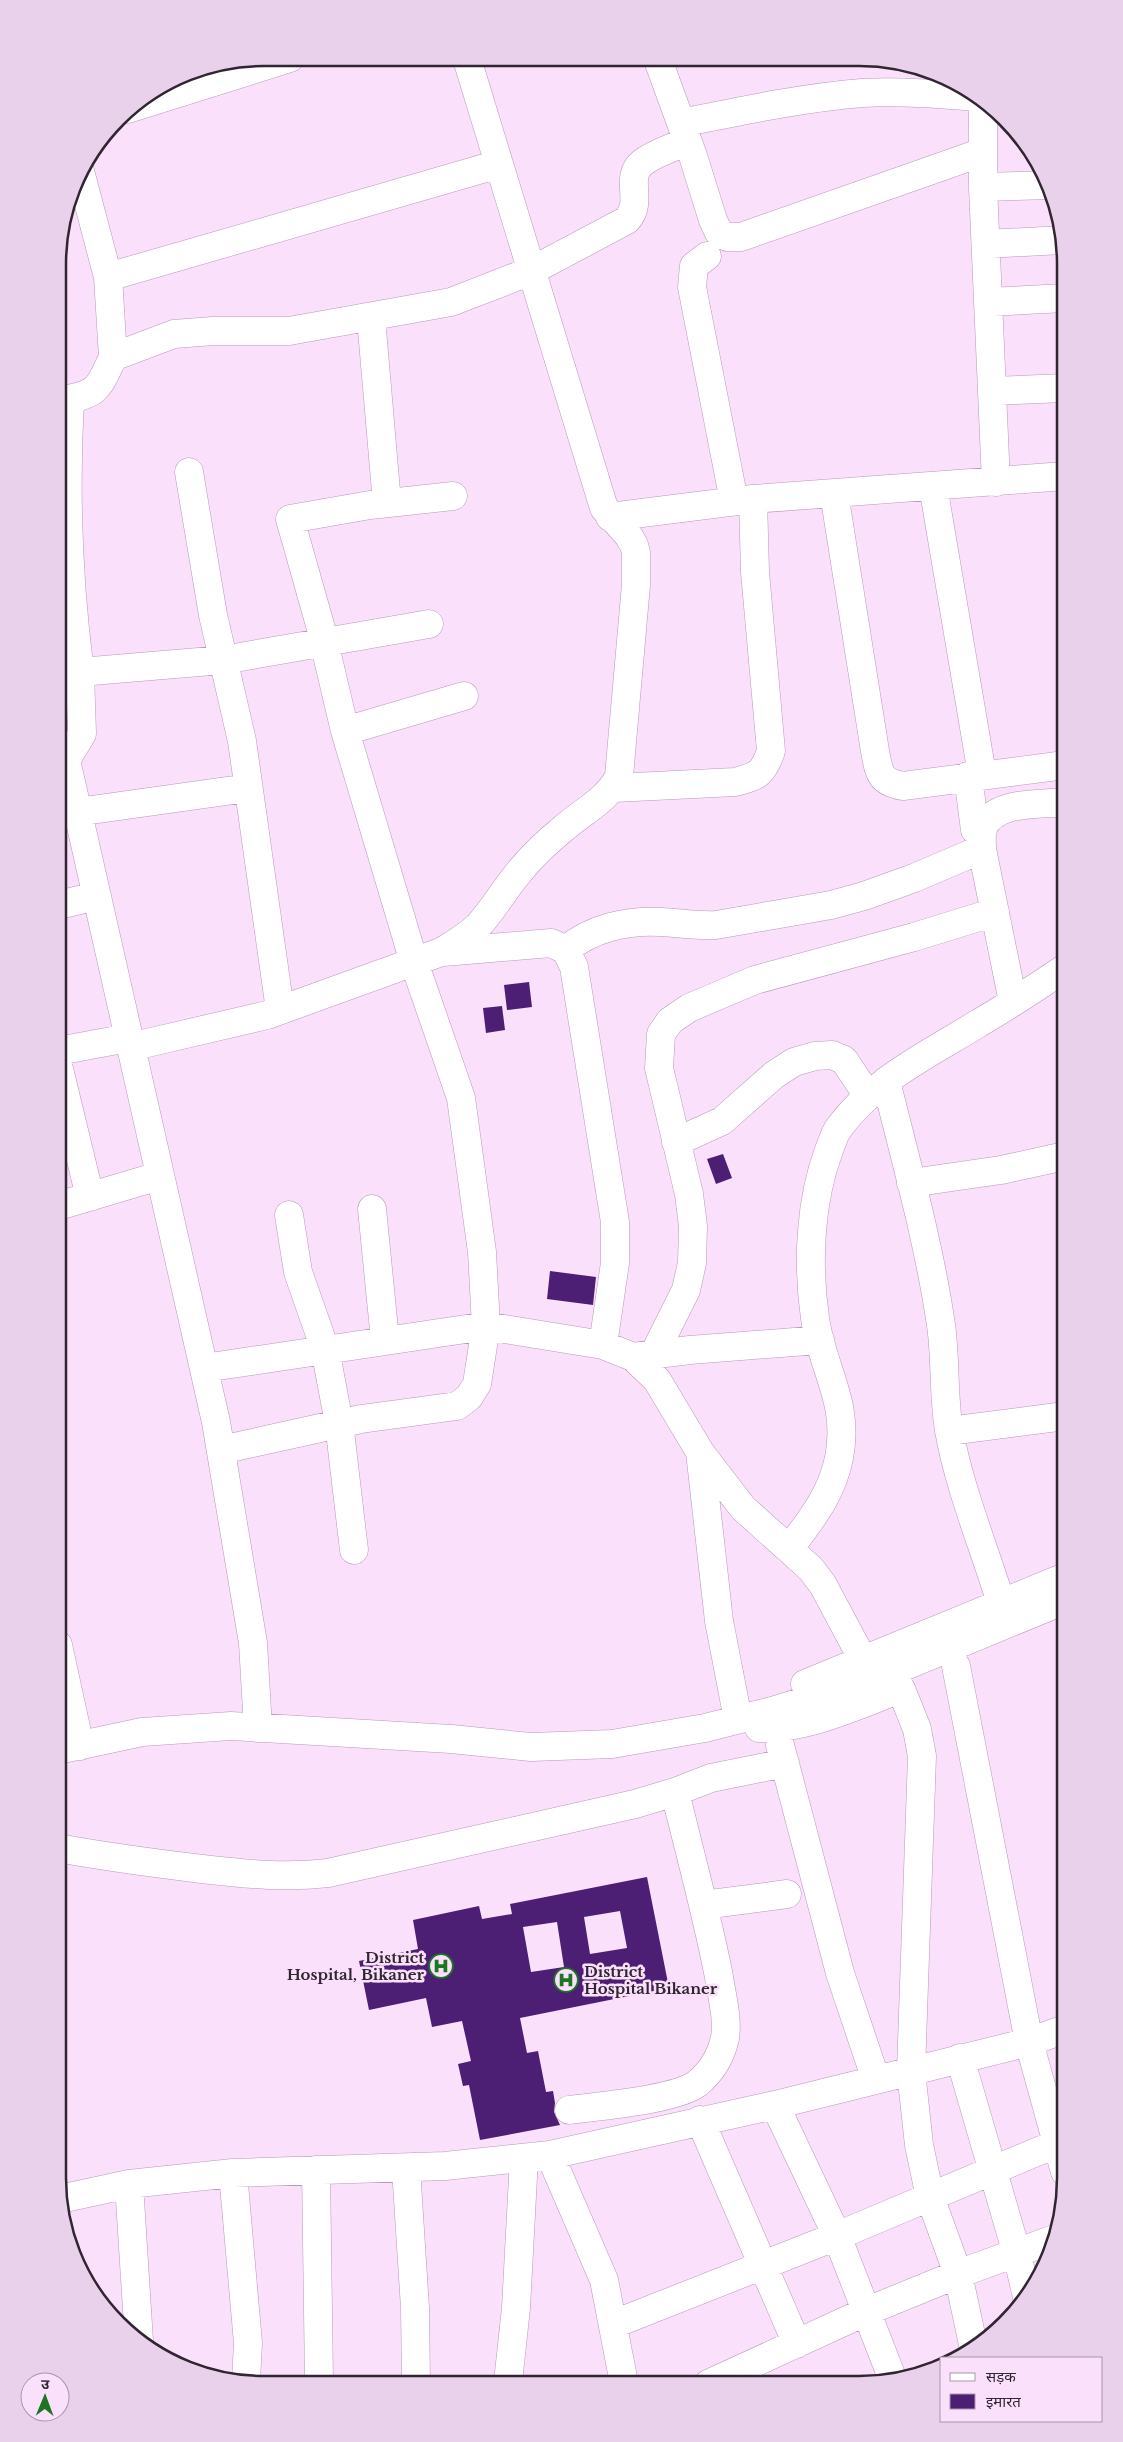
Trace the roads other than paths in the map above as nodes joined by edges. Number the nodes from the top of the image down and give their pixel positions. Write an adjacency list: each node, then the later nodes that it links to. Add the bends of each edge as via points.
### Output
1 (469, 66): 10 (street)
2 (660, 66): 8 (street)
3 (249, 67): 4 (street)
4 (209, 76): 5 (street)
5 (161, 96)
6 (962, 96): 8 (street, via 864,93 807,99)
7 (983, 110): 9 (street)
8 (684, 132): 9 (street, via 713,220 719,233 727,237 741,237); 17 (street, via 637,168 635,208 627,220)
9 (983, 152): 13 (street)
10 (499, 164): 17 (street); 18 (street)
11 (83, 184): 18 (street)
12 (1040, 185): 13 (street)
13 (983, 187): 15 (street)
14 (1055, 240): 15 (street)
15 (986, 244): 20 (street)
16 (707, 256): 33 (street, via 694,266 692,287)
17 (531, 271): 21 (street, via 452,302); 35 (street, via 604,508)
18 (108, 277): 22 (street)
19 (1057, 298): 20 (street)
20 (989, 302): 24 (street)
21 (371, 318): 22 (street, via 289,332 174,334); 34 (street)
22 (113, 357): 25 (street, via 99,388)
23 (1057, 388): 24 (street)
24 (993, 391): 29 (street)
25 (66, 400)
26 (66, 426): 39 (street, via 72,612)
27 (189, 472): 38 (street)
28 (1057, 477): 29 (street)
29 (996, 482): 30 (street)
30 (933, 486): 31 (street); 45 (street)
31 (834, 493): 33 (street); 45 (street, via 879,770 891,784 903,786)
32 (453, 496): 34 (street)
33 (743, 500): 35 (street); 47 (street, via 755,572 771,751 766,768 735,782)
34 (387, 503): 37 (street, via 290,519)
35 (610, 517): 47 (street, via 634,545 637,566 621,765)
36 (429, 624): 37 (street)
37 (324, 642): 38 (street); 41 (street)
38 (223, 660): 39 (street); 46 (street, via 242,742)
39 (80, 672): 42 (street, via 82,734)
40 (464, 696): 41 (street)
41 (345, 731): 56 (street)
42 (66, 756)
43 (1057, 766): 45 (street)
44 (66, 775): 49 (street)
45 (975, 775): 50 (street)
46 (248, 788): 49 (street); 59 (street)
47 (614, 788): 55 (street, via 538,850 478,926)
48 (1057, 803): 50 (street, via 1003,809 990,817)
49 (77, 812): 51 (street)
50 (979, 840): 53 (street); 54 (street, via 914,878 832,905 708,926 638,923 591,932)
51 (97, 896): 52 (street); 60 (street)
52 (66, 903)
53 (995, 912): 58 (street); 64 (street, via 755,980 704,1001 670,1021 661,1034 659,1068)
54 (566, 950): 55 (street, via 551,943); 75 (street, via 578,986 616,1222 615,1263)
55 (441, 952): 56 (street)
56 (414, 962): 59 (street); 72 (street, via 461,1098 482,1252)
57 (1057, 973): 58 (street)
58 (1013, 1002): 62 (street, via 909,1065)
59 (280, 1010): 60 (street)
60 (129, 1042): 61 (street); 66 (street)
61 (66, 1050)
62 (877, 1089): 64 (street, via 844,1060 832,1055 815,1056 794,1062 774,1075 722,1122); 67 (street); 74 (street, via 836,1130 822,1170 812,1232 815,1318)
63 (66, 1098): 68 (street)
64 (676, 1142): 77 (street, via 689,1194 693,1226 692,1263 686,1290)
65 (1057, 1158): 67 (street, via 1001,1170)
66 (159, 1176): 68 (street); 78 (street)
67 (911, 1183): 81 (street, via 941,1325)
68 (90, 1197): 69 (street)
69 (66, 1204)
70 (372, 1210): 73 (street)
71 (289, 1215): 76 (street, via 298,1272)
72 (486, 1326): 73 (street); 75 (street); 80 (street, via 476,1384 469,1398 457,1406)
73 (385, 1340): 76 (street)
74 (820, 1340): 77 (street); 84 (street, via 842,1414 839,1458 830,1491)
75 (603, 1345): 77 (street)
76 (325, 1349): 78 (street); 80 (street)
77 (644, 1355): 83 (street)
78 (204, 1368): 82 (street)
79 (1057, 1417): 81 (street)
80 (339, 1424): 82 (street); 85 (street)
81 (949, 1431): 87 (street)
82 (221, 1450): 95 (street, via 253,1643)
83 (700, 1452): 84 (street, via 743,1508); 93 (street, via 719,1621)
84 (789, 1549): 90 (street, via 823,1585)
85 (354, 1550)
86 (1057, 1580): 87 (street)
87 (1001, 1603): 90 (street)
88 (1057, 1604): 92 (street)
89 (1057, 1623): 91 (street)
90 (863, 1660): 93 (street)
91 (956, 1666): 92 (street); 105 (street)
92 (895, 1682): 96 (street); 97 (street, via 822,1718); 107 (street, via 917,1729 922,1756)
93 (737, 1714): 96 (street)
94 (66, 1720): 98 (street)
95 (258, 1728): 96 (street, via 531,1747 612,1744); 98 (street, via 231,1726 142,1732)
96 (705, 1728): 97 (street)
97 (776, 1728): 99 (street)
98 (69, 1748)
99 (785, 1763): 100 (street, via 710,1778); 108 (street, via 840,1974)
100 (675, 1792): 101 (street, via 328,1873 259,1875 131,1861); 103 (street)
101 (66, 1849)
102 (787, 1894): 103 (street)
103 (703, 1905): 110 (street, via 725,2017 725,2036 712,2070 697,2084 670,2094)
104 (1057, 2032): 105 (street)
105 (1030, 2042): 106 (street); 112 (street)
106 (960, 2058): 107 (street); 117 (street)
107 (911, 2071): 108 (street); 121 (street, via 919,2145)
108 (876, 2080): 109 (street)
109 (775, 2105): 111 (street); 122 (street)
110 (569, 2110)
111 (700, 2120): 114 (street); 125 (street)
112 (1057, 2129)
113 (1057, 2144): 117 (street)
114 (537, 2157): 115 (street); 129 (street, via 604,2280); 137 (street)
115 (406, 2168): 116 (street); 136 (street)
116 (316, 2170): 118 (street); 135 (street)
117 (992, 2171): 121 (street); 124 (street)
118 (233, 2173): 119 (street); 134 (street, via 248,2343)
119 (129, 2184): 120 (street); 130 (street)
120 (67, 2197)
121 (930, 2197): 122 (street); 126 (street)
122 (837, 2236): 125 (street); 128 (street)
123 (1046, 2242): 124 (street)
124 (1017, 2254): 126 (street); 127 (street)
125 (762, 2266): 129 (street); 132 (street)
126 (958, 2274): 128 (street); 131 (street)
127 (1024, 2287)
128 (865, 2312): 132 (street); 133 (street)
129 (614, 2324): 138 (street)
130 (138, 2330)
131 (972, 2340)
132 (797, 2344): 139 (street)
133 (890, 2373)
134 (246, 2375)
135 (319, 2376)
136 (416, 2376)
137 (509, 2376)
138 (623, 2376)
139 (726, 2376)

